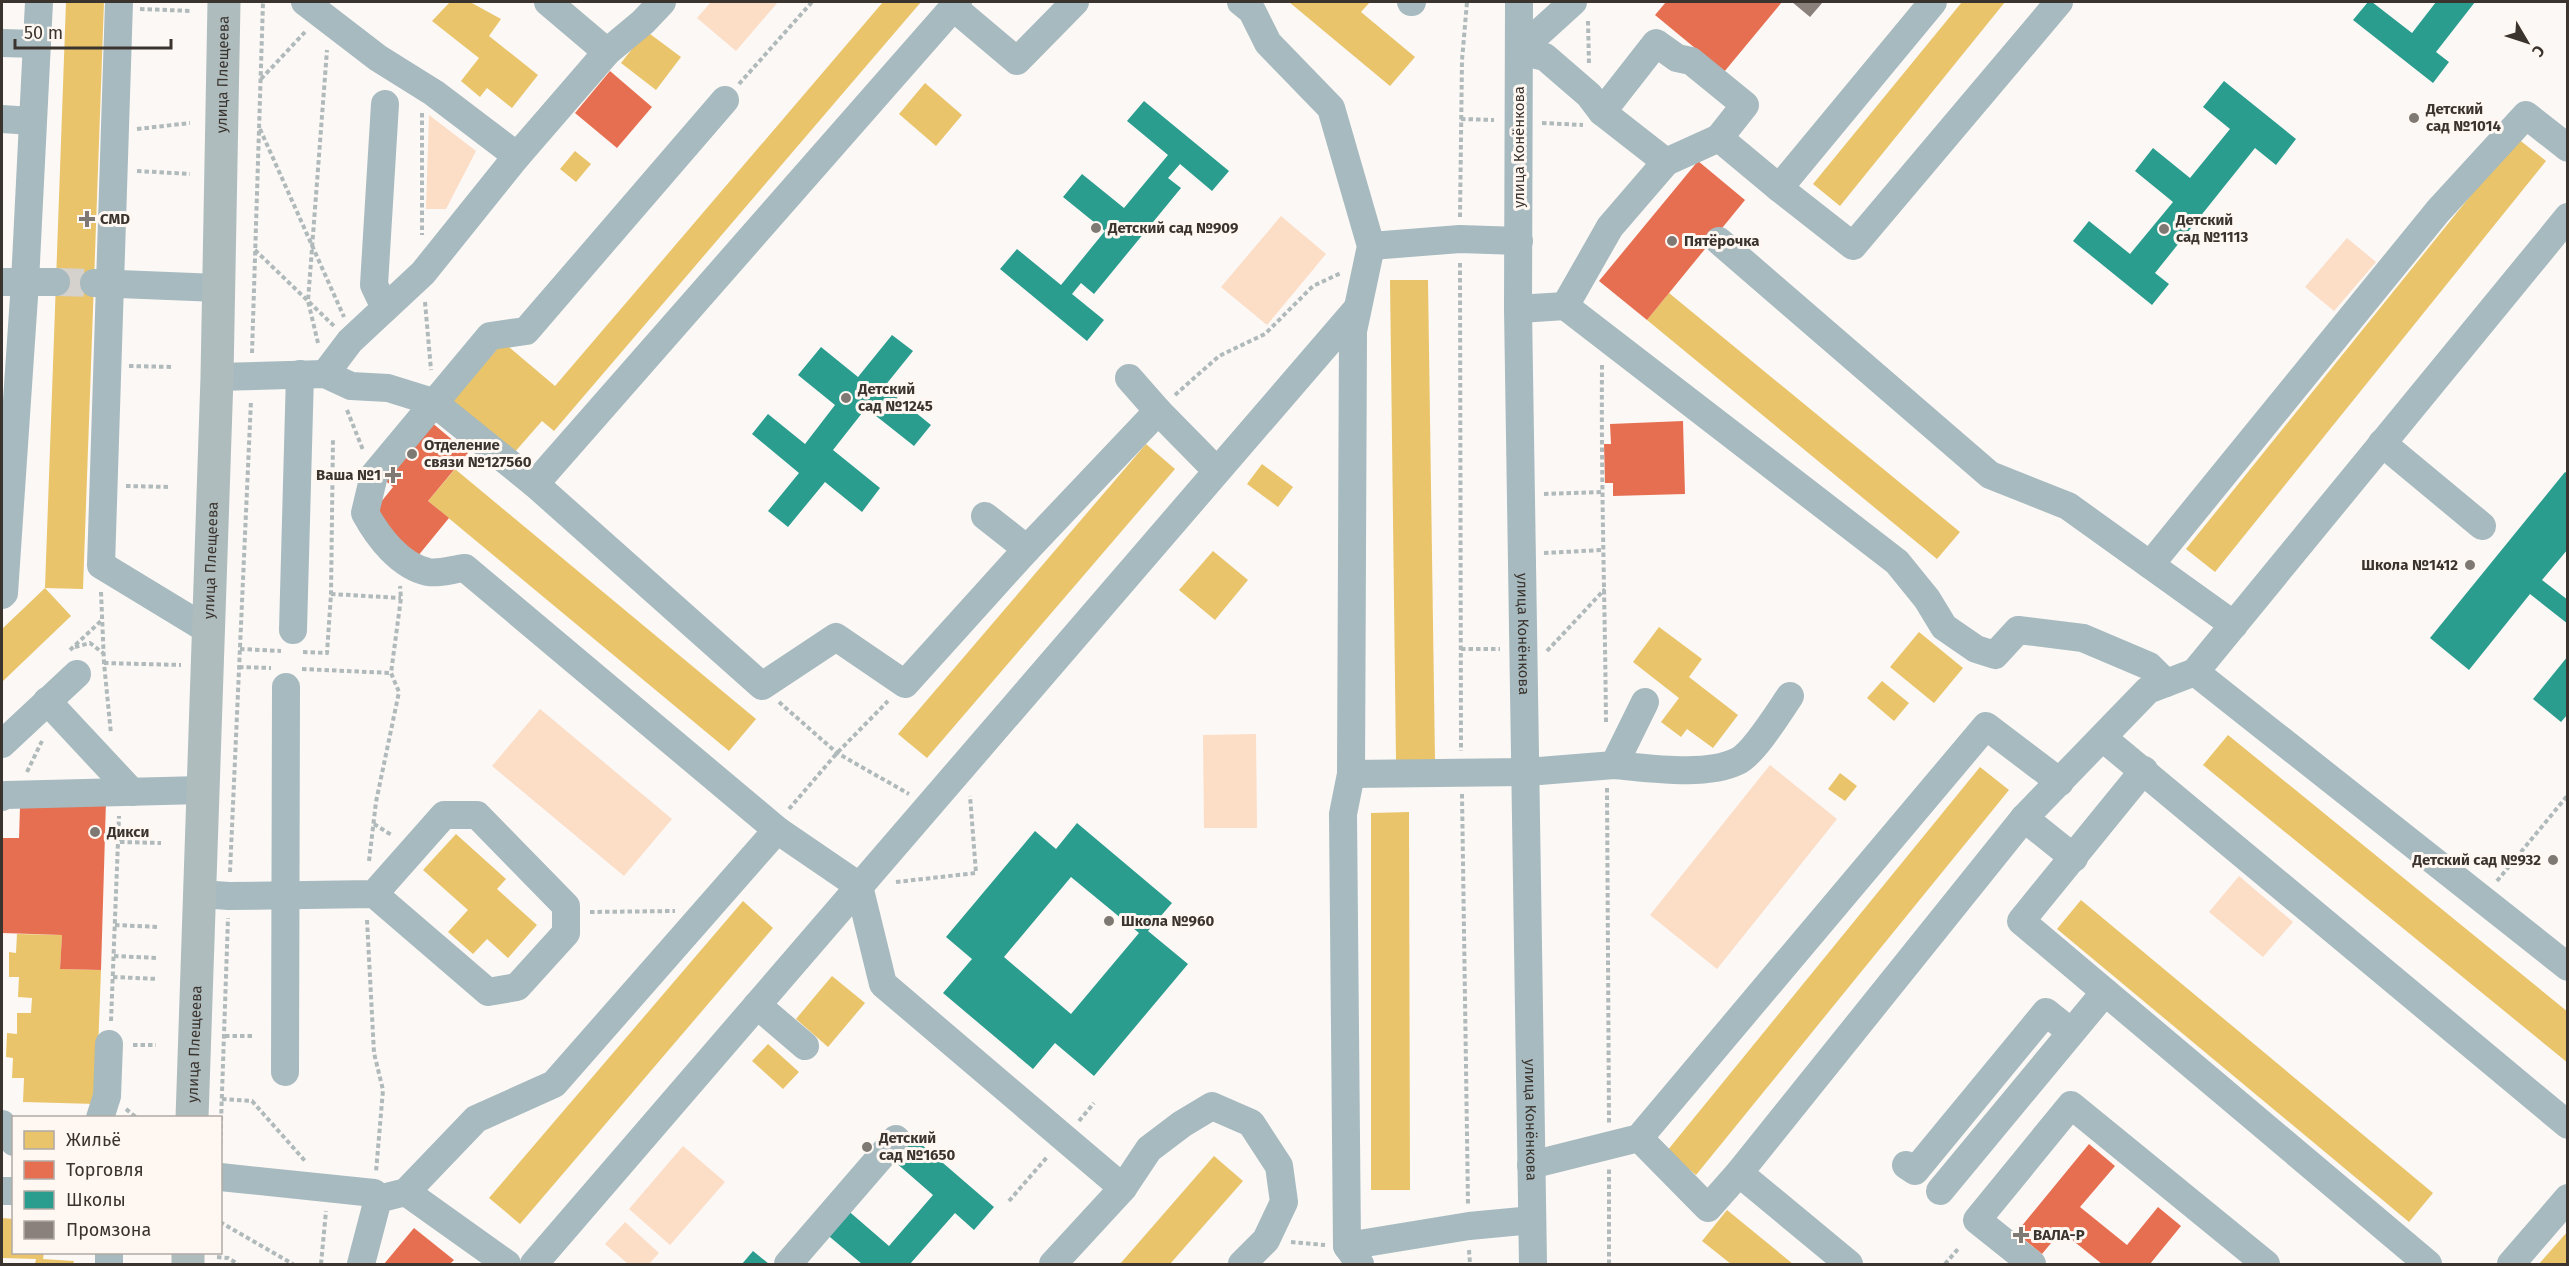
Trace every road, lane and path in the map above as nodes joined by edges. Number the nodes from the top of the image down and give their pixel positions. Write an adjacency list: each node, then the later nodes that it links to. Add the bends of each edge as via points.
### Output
1 (39, 2): 19 (street)
2 (224, 2): 54 (main road, улица Плещеева)
3 (263, 2): 22 (path)
4 (548, 2): 21 (street)
5 (662, 2): 21 (street)
6 (812, 2): 24 (path)
7 (1075, 2): 13 (street, via 1017,61)
8 (1241, 2): 47 (street, via 1252,11 1268,43 1331,108)
9 (1467, 2): 28 (path)
10 (1519, 2): 20 (street, улица Конёнкова)
11 (1933, 2): 41 (street)
12 (2059, 2): 41 (street, via 1853,246)
13 (955, 4): 74 (street)
14 (119, 5): 16 (path); 34 (street)
15 (1580, 7): 20 (street); 26 (path)
16 (192, 11)
17 (318, 12): 22 (path); 23 (street, via 378,58); 46 (path)
18 (2, 43): 19 (street)
19 (37, 44): 30 (street)
20 (1519, 51): 26 (street, via 1545,57); 44 (street, улица Конёнкова)
21 (607, 52): 37 (street)
22 (260, 79): 33 (path)
23 (423, 86): 37 (street); 50 (path)
24 (725, 100): 68 (street, via 526,332 490,336)
25 (385, 104): 57 (street, via 374,285)
26 (1596, 111): 32 (path); 35 (street, via 1656,43 1677,58 1691,61 1745,105); 38 (street)
27 (2, 119): 30 (street)
28 (1461, 119): 29 (path); 43 (path)
29 (1494, 120)
30 (32, 121): 51 (street)
31 (190, 123): 34 (path)
32 (1536, 123)
33 (259, 125): 46 (path); 48 (path)
34 (114, 132): 39 (street)
35 (1719, 138): 38 (street); 41 (street)
36 (2568, 148): 85 (street, via 2526,115 2438,211)
37 (517, 156): 50 (street)
38 (1666, 162): 56 (street, via 1610,226)
39 (113, 170): 40 (path); 53 (street)
40 (190, 174)
41 (1779, 188)
42 (2568, 217): 71 (street)
43 (1460, 238): 44 (street); 47 (street); 93 (path)
44 (1519, 241): 59 (street, улица Конёнкова)
45 (1719, 241): 85 (street, via 1990,475 2067,506)
46 (312, 245): 55 (path); 61 (path, via 351,333)
47 (1371, 246): 58 (street)
48 (255, 249): 55 (path); 66 (path)
49 (1344, 271): 69 (path, via 1313,286 1265,334 1220,356)
50 (423, 273): 57 (street); 68 (path)
51 (13, 282): 52 (street); 88 (street)
52 (56, 282)
53 (101, 284): 54 (street); 62 (street)
54 (218, 288): 65 (main road, улица Плещеева)
55 (308, 301): 61 (path); 64 (path)
56 (1565, 306): 59 (street); 60 (street)
57 (385, 308): 61 (street)
58 (1357, 309): 72 (street); 119 (street, via 1353,343)
59 (1518, 309): 117 (street, улица Конёнкова)
60 (1603, 334): 77 (path); 105 (street, via 1897,562 1944,627 1976,650 1995,655 2018,630 2083,638 2149,666)
61 (350, 341): 64 (street)
62 (106, 365): 63 (path); 75 (street)
63 (173, 367)
64 (313, 374): 66 (street); 68 (street, via 351,386 388,388); 73 (path, via 338,390); 92 (street)
65 (217, 377): 66 (street); 91 (main road, улица Плещеева)
66 (252, 377): 101 (path)
67 (1129, 378): 69 (street)
68 (433, 402): 73 (street); 74 (street)
69 (1158, 411): 72 (street); 81 (street)
70 (333, 438): 87 (path)
71 (2382, 443): 80 (street); 90 (street)
72 (1216, 470): 114 (street)
73 (374, 475): 127 (street, via 365,513 378,538 416,567 430,572 465,568)
74 (535, 484): 107 (street)
75 (103, 485): 76 (path); 84 (street)
76 (170, 487)
77 (1601, 492): 78 (path); 82 (path)
78 (1543, 494)
79 (985, 516): 81 (street)
80 (2482, 526)
81 (1027, 549): 106 (street)
82 (1603, 550): 83 (path); 86 (path)
83 (1544, 553)
84 (100, 565): 91 (street); 96 (path)
85 (2150, 565): 90 (street)
86 (1605, 589): 95 (path); 115 (path)
87 (331, 594): 89 (path); 97 (path)
88 (2, 595)
89 (401, 598)
90 (2234, 625): 102 (street)
91 (208, 630): 100 (main road, улица Плещеева)
92 (293, 630)
93 (1461, 649): 94 (path); 118 (path)
94 (1504, 650)
95 (1546, 652)
96 (104, 653): 98 (path, via 90,643); 99 (path)
97 (327, 653)
98 (74, 661): 110 (street)
99 (104, 663): 100 (path); 121 (path)
100 (207, 666): 101 (path); 122 (main road, улица Плещеева)
101 (239, 667): 104 (path); 133 (path)
102 (2194, 672): 105 (street); 135 (street)
103 (391, 673): 104 (path)
104 (287, 675): 134 (street)
105 (2166, 683): 111 (street, via 2148,690)
106 (905, 684): 107 (street, via 836,637); 113 (path)
107 (762, 686): 113 (path)
108 (1790, 696): 115 (street, via 1739,761 1695,771)
109 (1645, 702): 115 (street)
110 (52, 706): 112 (street); 121 (street); 124 (path)
111 (2103, 738): 116 (street); 120 (street)
112 (2, 744)
113 (837, 753): 125 (path); 127 (path, via 784,814)
114 (967, 760): 125 (street); 131 (path, via 976,873)
115 (1610, 765): 117 (street); 162 (path)
116 (2144, 770): 130 (street); 158 (street)
117 (1527, 772): 118 (street); 163 (street, улица Конёнкова)
118 (1461, 773): 119 (street); 175 (path)
119 (1351, 774): 178 (street, via 1343,814)
120 (2060, 782): 126 (street); 159 (street, via 1986,726)
121 (122, 786): 122 (street); 124 (street); 128 (path)
122 (202, 790): 133 (main road, улица Плещеева)
123 (2568, 795): 135 (path)
124 (9, 796)
125 (928, 805): 131 (street)
126 (2024, 819): 130 (street); 165 (street)
127 (777, 830): 131 (street); 136 (street)
128 (120, 842): 129 (path); 138 (path)
129 (161, 843)
130 (2074, 858): 145 (street, via 2021,921)
131 (859, 886): 146 (street); 168 (street, via 883,984)
132 (374, 894): 134 (street); 137 (street, via 444,815 477,815 566,906); 137 (street, via 488,992 517,987 566,933)
133 (214, 895): 134 (street); 148 (path); 155 (main road, улица Плещеева)
134 (286, 896): 152 (street)
135 (2483, 898): 142 (street)
136 (706, 911): 137 (path); 170 (street, via 554,1084 476,1119)
137 (566, 912)
138 (115, 925): 139 (path); 140 (path)
139 (159, 927)
140 (114, 956): 141 (path); 143 (path)
141 (158, 958)
142 (2568, 967)
143 (113, 977): 144 (path); 150 (path)
144 (158, 979)
145 (2105, 992): 147 (street); 196 (street)
146 (757, 1005): 151 (street); 185 (street)
147 (2071, 1032): 164 (street, via 2046,1012 1915,1171); 169 (street)
148 (225, 1036): 149 (path); 153 (path)
149 (254, 1036)
150 (110, 1044): 154 (street, via 107,1096)
151 (805, 1046)
152 (285, 1072)
153 (222, 1099): 156 (path); 167 (path, via 252,1101)
154 (101, 1116)
155 (192, 1116)
156 (221, 1116)
157 (2, 1124): 160 (street)
158 (2568, 1125)
159 (1639, 1138): 162 (street); 165 (street, via 1708,1208)
160 (12, 1139)
161 (896, 1139): 186 (street)
162 (1609, 1147): 163 (street); 191 (path)
163 (1531, 1165): 173 (street, улица Конёнкова)
164 (1906, 1165)
165 (1739, 1173): 192 (street)
166 (222, 1177): 167 (street)
167 (328, 1187): 172 (street, via 374,1192); 182 (path)
168 (1123, 1188): 176 (street, via 1149,1149 1212,1106 1251,1123 1279,1166 1284,1202); 187 (street)
169 (1940, 1191)
170 (405, 1192): 172 (street); 184 (street)
171 (2568, 1198): 197 (street)
172 (378, 1199): 183 (street)
173 (1532, 1220): 175 (street); 190 (street, улица Конёнкова)
174 (222, 1223): 181 (path)
175 (1469, 1226): 178 (street); 189 (path)
176 (1266, 1240): 178 (path); 188 (street)
177 (1958, 1249): 193 (path)
178 (1353, 1255)
179 (198, 1258): 180 (path, via 228,1258)
180 (238, 1264)
181 (293, 1264)
182 (321, 1264)
183 (361, 1264)
184 (507, 1264)
185 (534, 1264)
186 (788, 1264)
187 (1053, 1264)
188 (1242, 1264)
189 (1470, 1264)
190 (1533, 1264)
191 (1609, 1264)
192 (1850, 1264)
193 (1945, 1264)
194 (2032, 1264): 195 (street, via 1977,1220 2071,1105)
195 (2266, 1264)
196 (2428, 1264)
197 (2511, 1264)

